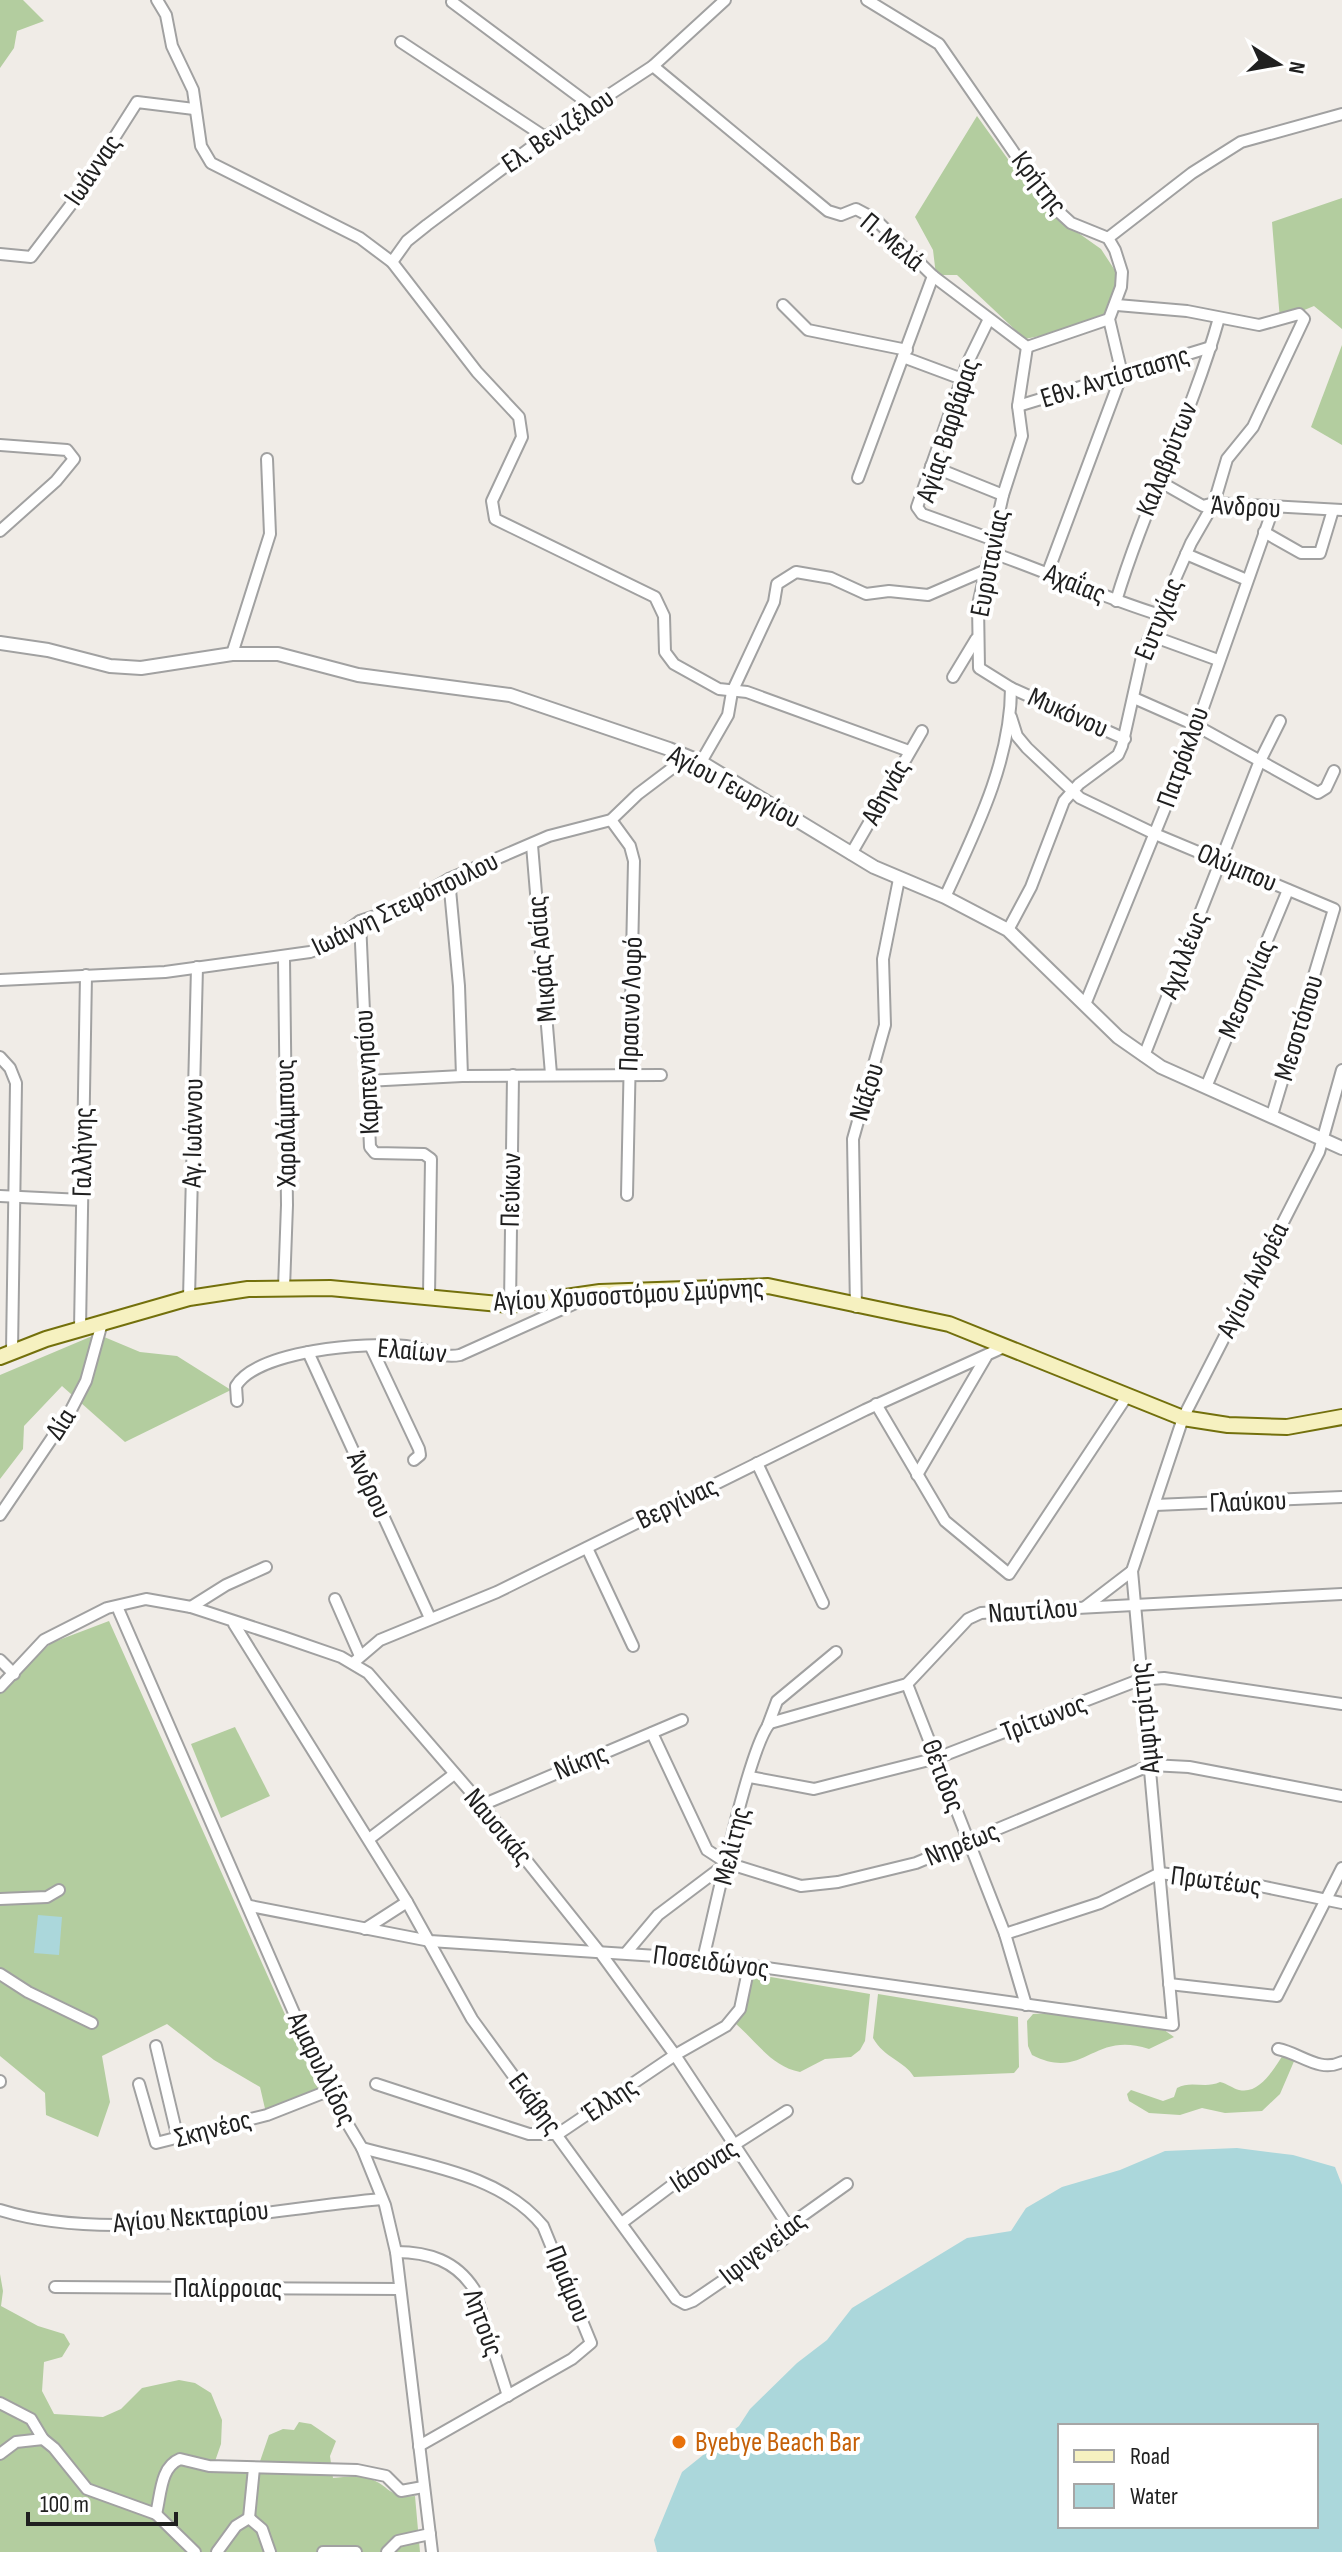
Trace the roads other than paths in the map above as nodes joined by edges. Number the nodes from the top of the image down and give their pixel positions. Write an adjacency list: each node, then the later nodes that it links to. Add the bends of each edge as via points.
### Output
1 (157, 0): 8 (street, via 193,90)
2 (725, 0): 6 (street, Ελ. Βενιζέλου)
3 (867, 0): 11 (street, Κρήτης, via 939,44 1059,212 1071,223)
4 (452, 2): 7 (street)
5 (401, 42): 10 (street)
6 (653, 66): 7 (street, Ελ. Βενιζέλου); 14 (street, Π. Μελά, via 828,211 864,213)
7 (593, 107): 10 (street, Ελ. Βενιζέλου)
8 (194, 109): 12 (street, Ιωάννας, via 137,102 31,257); 13 (street, via 201,146 211,163 360,238)
9 (1342, 114): 11 (street, via 1241,142)
10 (545, 137): 13 (street, Ελ. Βενιζέλου, via 407,241)
11 (1108, 238): 16 (street, via 1122,272)
12 (0, 254)
13 (392, 262): 52 (street, via 519,417 522,437 492,501 495,519 646,590 661,605 669,659)
14 (933, 276): 19 (street, Π. Μελά); 22 (street)
15 (783, 305): 22 (street, via 808,330)
16 (1117, 305): 17 (street); 18 (street)
17 (1219, 318): 21 (street, Καλαβρύτων); 32 (street, Ευτυχίας, via 1259,325 1304,316 1253,427 1227,459)
18 (1109, 319): 20 (street); 23 (street)
19 (988, 321): 20 (street, Π. Μελά); 24 (street, Αγίας Βαρβάρας)
20 (1027, 347): 25 (street, Ευρυτανίας)
21 (1211, 347): 23 (street, Εθν. Αντίστασης); 30 (street, Καλαβρύτων)
22 (905, 354): 24 (street); 29 (street)
23 (1122, 374): 25 (street, Εθν. Αντίστασης); 41 (street)
24 (962, 379): 28 (street, Αγίας Βαρβάρας)
25 (1018, 406): 31 (street, Ευρυτανίας, via 1022,436)
26 (0, 445): 35 (street, via 67,450 74,459)
27 (267, 459): 48 (street, via 270,534)
28 (931, 466): 31 (street); 37 (street, Αγίας Βαρβάρας, via 919,512)
29 (858, 478)
30 (1157, 480): 32 (street, Άνδρου, via 1197,505); 43 (street, Καλαβρύτων)
31 (1003, 495): 37 (street, Ευρυτανίας)
32 (1214, 503): 33 (street, Άνδρου); 39 (street, Ευτυχίας)
33 (1273, 509): 34 (street, Άνδρου); 36 (street, Πατρόκλου)
34 (1337, 510): 36 (street, via 1320,553 1301,553)
35 (0, 531)
36 (1264, 532): 42 (street, Πατρόκλου)
37 (994, 540): 38 (street, Ευρυτανίας)
38 (990, 552): 40 (street, Ευρυτανίας); 41 (street, Αχαΐας)
39 (1186, 554): 42 (street); 44 (street, Ευτυχίας)
40 (986, 570): 46 (street, Ευρυτανίας); 52 (street, via 928,595 866,594 831,578 788,574 774,589 774,602)
41 (1048, 572): 43 (street, Αχαΐας)
42 (1247, 580): 49 (street, Πατρόκλου)
43 (1116, 601): 44 (street, Αχαΐας)
44 (1160, 615): 45 (street, Ευτυχίας)
45 (1152, 636): 49 (street); 53 (street, Ευτυχίας, via 1140,661)
46 (977, 638): 50 (street); 51 (street, Ευρυτανίας, via 979,668)
47 (0, 643): 48 (street, Αγίου Γεωργίου, via 141,668)
48 (232, 654): 60 (street, Αγίου Γεωργίου, via 278,654 358,675 510,695)
49 (1218, 660): 56 (street, Πατρόκλου)
50 (953, 677)
51 (1011, 688): 54 (street); 58 (street, Μυκόνου)
52 (732, 692): 59 (street, via 747,692); 61 (street, via 728,715)
53 (1134, 698): 56 (street); 58 (street, Ευτυχίας)
54 (1011, 717): 64 (street, Ολύμπου, via 1017,736); 73 (street, via 994,779)
55 (1280, 721): 62 (street, Αχιλλέως)
56 (1195, 725): 62 (street); 66 (street, Πατρόκλου)
57 (922, 731): 59 (street, Αθηνάς)
58 (1125, 739): 64 (street, Ευτυχίας, via 1118,755)
59 (909, 751): 68 (street, Αθηνάς)
60 (687, 757): 61 (street, Αγίου Γεωργίου); 65 (street, Ιωάννη Στεφόπουλου)
61 (701, 762): 68 (street, Αγίου Γεωργίου)
62 (1259, 763): 63 (street, via 1318,793); 69 (street, Αχιλλέως)
63 (1334, 771)
64 (1072, 791): 66 (street, Ολύμπου); 76 (street, Ευτυχίας)
65 (611, 820): 67 (street, Ιωάννη Στεφόπουλου); 89 (street, Πρασινό Λοφό, via 634,861)
66 (1155, 834): 69 (street, Ολύμπου); 81 (street, Πατρόκλου)
67 (532, 845): 70 (street, Ιωάννη Στεφόπουλου); 85 (street, Μικράς Ασίας)
68 (851, 854): 71 (street, Αγίου Γεωργίου)
69 (1220, 861): 72 (street, Ολύμπου); 82 (street, Αχιλλέως)
70 (449, 879): 75 (street, Ιωάννη Στεφόπουλου, via 394,910); 88 (street)
71 (899, 879): 73 (street, Αγίου Γεωργίου); 104 (street, Νάξου, via 883,959 885,1025 853,1139)
72 (1288, 890): 74 (street, Ολύμπου); 91 (street, Μεσσηνίας)
73 (945, 897): 76 (street, Αγίου Γεωργίου)
74 (1321, 901): 92 (street, Μεσοτόπου, via 1332,906 1334,914)
75 (360, 921): 77 (street, Ιωάννη Στεφόπουλου, via 326,946); 90 (street, Καρπενησίου)
76 (1008, 930): 81 (street, Αγίου Γεωργίου)
77 (284, 958): 78 (street, Ιωάννη Στεφόπουλου); 99 (street, Χαραλάμπους)
78 (197, 967): 79 (street, Ιωάννη Στεφόπουλου); 102 (street, Αγ. Ιωάννου)
79 (86, 975): 80 (street, Ιωάννη Στεφόπουλου); 98 (street, Γαλλήνης)
80 (0, 980)
81 (1086, 1002): 82 (street, Αγίου Γεωργίου)
82 (1144, 1056): 91 (street, Αγίου Γεωργίου)
83 (0, 1057): 97 (street, via 16,1083)
84 (1342, 1070): 93 (street, Αγίου Ανδρέα)
85 (551, 1074): 86 (street); 89 (street)
86 (513, 1075): 88 (street); 103 (street, Πεύκων)
87 (661, 1075): 89 (street)
88 (462, 1076): 90 (street)
89 (628, 1077): 95 (street, Πρασινό Λοφό)
90 (366, 1081): 101 (street, Καρπενησίου, via 371,1150 427,1155 431,1168)
91 (1206, 1087): 92 (street, Αγίου Γεωργίου)
92 (1272, 1115): 93 (street, Αγίου Γεωργίου)
93 (1321, 1141): 94 (street, Αγίου Γεωργίου); 116 (street, Αγίου Ανδρέα)
94 (1342, 1148)
95 (627, 1195)
96 (0, 1196): 97 (street)
97 (14, 1197): 98 (street); 110 (street)
98 (82, 1200): 106 (street, Γαλλήνης)
99 (284, 1288): 101 (main road, Αγίου Χρυσοστόμου Σμύρνης); 102 (main road, Αγίου Χρυσοστόμου Σμύρνης)
100 (600, 1292): 103 (main road, Αγίου Χρυσοστόμου Σμύρνης); 104 (main road, Αγίου Χρυσοστόμου Σμύρνης, via 768,1286); 107 (street, Ελαίων, via 460,1355 446,1357 402,1345)
101 (429, 1296): 103 (main road, Αγίου Χρυσοστόμου Σμύρνης)
102 (189, 1298): 105 (main road, Αγίου Χρυσοστόμου Σμύρνης)
103 (510, 1305)
104 (856, 1307): 108 (main road, Αγίου Χρυσοστόμου Σμύρνης, via 949,1324)
105 (102, 1323): 106 (main road, Αγίου Χρυσοστόμου Σμύρνης); 122 (street, Δία, via 86,1381 71,1410)
106 (80, 1329): 110 (main road, Αγίου Χρυσοστόμου Σμύρνης)
107 (371, 1347): 109 (street, Ελαίων); 117 (street, via 419,1449)
108 (1004, 1347): 111 (street, Βεργίνας); 112 (main road, Αγίου Χρυσοστόμου Σμύρνης)
109 (308, 1352): 113 (street, Ελαίων, via 246,1373 236,1386); 135 (street, Άνδρου)
110 (6, 1354)
111 (986, 1357): 114 (street, Βεργίνας); 119 (street)
112 (1127, 1396): 116 (main road, Αγίου Χρυσοστόμου Σμύρνης); 119 (street, via 1012,1573 1003,1573 944,1520)
113 (237, 1401)
114 (876, 1404): 118 (street, Βεργίνας); 119 (street)
115 (1342, 1417): 116 (main road, Αγίου Χρυσοστόμου Σμύρνης, via 1287,1427)
116 (1183, 1418): 121 (street, Αμφιτρίτης)
117 (414, 1460)
118 (757, 1463): 123 (street, Βεργίνας); 129 (street)
119 (917, 1475)
120 (1342, 1497): 121 (street, Γλαύκου)
121 (1155, 1505): 125 (street, Αμφιτρίτης)
122 (0, 1515)
123 (587, 1548): 135 (street, Βεργίνας); 137 (street)
124 (266, 1567): 131 (street)
125 (1132, 1571): 130 (street, Αμφιτρίτης); 132 (street)
126 (1342, 1594): 130 (street, Ναυτίλου)
127 (132, 1599): 131 (street, Ναυσικάς); 133 (street); 134 (street, Ναυσικάς)
128 (335, 1599): 140 (street)
129 (823, 1603)
130 (1136, 1604): 132 (street, Ναυτίλου); 142 (street, Αμφιτρίτης)
131 (191, 1607): 136 (street, Ναυσικάς)
132 (1083, 1608): 143 (street, Ναυτίλου, via 973,1615)
133 (119, 1611): 134 (street); 165 (street, Αμαρυλλίδος)
134 (93, 1615): 141 (street, via 37,1645)
135 (430, 1618): 140 (street, Βεργίνας, via 380,1640)
136 (234, 1624): 140 (street, Ναυσικάς); 155 (street, Εκάβης)
137 (633, 1646)
138 (836, 1652): 147 (street, Μελίτης, via 777,1701)
139 (0, 1660): 141 (street)
140 (357, 1660): 151 (street, Ναυσικάς)
141 (14, 1674): 144 (street)
142 (1139, 1680): 145 (street, Τρίτωνος, via 1164,1678); 149 (street, Τρίτωνος); 150 (street, Αμφιτρίτης)
143 (907, 1684): 147 (street, Ναυτίλου); 149 (street, Θέτιδος)
144 (0, 1687)
145 (1342, 1704)
146 (682, 1720): 148 (street, Νίκης)
147 (765, 1729): 152 (street, Μελίτης)
148 (652, 1733): 154 (street, Νίκης); 157 (street, Νηρέως, via 706,1849)
149 (937, 1758): 152 (street, Τρίτωνος, via 813,1790); 156 (street, Θέτιδος)
150 (1151, 1765): 153 (street, Νηρέως, via 1189,1767); 156 (street, Νηρέως); 159 (street, Αμφιτρίτης)
151 (453, 1775): 154 (street, Ναυσικάς); 155 (street)
152 (750, 1777): 157 (street, Μελίτης)
153 (1342, 1796)
154 (482, 1805): 170 (street, Ναυσικάς)
155 (369, 1839): 163 (street, Εκάβης)
156 (969, 1840): 157 (street, Νηρέως, via 916,1863 808,1886); 167 (street, Θέτιδος)
157 (727, 1863): 169 (street, via 658,1915); 171 (street, Μελίτης)
158 (1342, 1868): 162 (street)
159 (1160, 1873): 162 (street, Πρωτέως); 167 (street, Πρωτέως, via 1100,1903); 174 (street, Αμφιτρίτης)
160 (59, 1890): 161 (street, via 47,1897)
161 (0, 1899)
162 (1328, 1899): 164 (street, Πρωτέως); 174 (street, via 1277,1996)
163 (407, 1902): 166 (street); 168 (street, Εκάβης)
164 (1342, 1903)
165 (250, 1906): 166 (street, Ποσειδώνος); 184 (street, Αμαρυλλίδος)
166 (365, 1929): 168 (street, Ποσειδώνος)
167 (1005, 1934): 175 (street, Θέτιδος)
168 (430, 1941): 170 (street, Ποσειδώνος); 186 (street, Εκάβης, via 472,2019)
169 (626, 1953): 170 (street, Ποσειδώνος); 171 (street, Ποσειδώνος)
170 (602, 1955): 180 (street, Ναυσικάς)
171 (703, 1959): 172 (street, Ποσειδώνος)
172 (749, 1966): 175 (street, Ποσειδώνος); 180 (street, Έλλης, via 733,2020)
173 (0, 1974): 176 (street)
174 (1169, 1984): 177 (street, Αμφιτρίτης)
175 (1026, 2005): 177 (street, Ποσειδώνος)
176 (92, 2023)
177 (1173, 2025)
178 (156, 2046): 187 (street)
179 (1278, 2049): 181 (street, via 1297,2052 1315,2064 1331,2067)
180 (675, 2055): 186 (street, Έλλης); 188 (street, Ναυσικάς)
181 (1342, 2062)
182 (139, 2084): 187 (street, Σκηνέος, via 152,2140)
183 (376, 2084): 186 (street, Έλλης, via 529,2134)
184 (328, 2091): 187 (street, Σκηνέος, via 267,2115); 189 (street, Αμαρυλλίδος)
185 (787, 2111): 188 (street, Ιάσονας)
186 (558, 2134): 193 (street, Εκάβης)
187 (178, 2139)
188 (734, 2147): 193 (street, Ιάσονας); 194 (street, Ναυσικάς)
189 (362, 2148): 191 (street, Αμαρυλλίδος); 199 (street, Πριάμου, via 493,2186 515,2198 543,2226 591,2346)
190 (847, 2184): 194 (street, Ιφιγενείας)
191 (382, 2199): 192 (street, Αγίου Νεκταρίου, via 109,2225 39,2221); 195 (street, Αμαρυλλίδος)
192 (0, 2210)
193 (623, 2222): 198 (street, Εκάβης)
194 (788, 2226): 198 (street, Ιφιγενείας, via 784,2239 693,2301)
195 (396, 2252): 197 (street, Αμαρυλλίδος); 199 (street, Λητούς, via 429,2255 464,2274 474,2289)
196 (55, 2287): 197 (street, Παλίρροιας)
197 (400, 2289): 202 (street, Αμαρυλλίδος)
198 (676, 2299)
199 (508, 2396): 202 (street, Πριάμου)
200 (0, 2403): 201 (street, via 31,2419)
201 (43, 2439): 203 (street, via 16,2442); 206 (street, via 87,2489)
202 (419, 2446): 205 (street, Αμαρυλλίδος)
203 (0, 2454)
204 (254, 2468): 205 (street, via 357,2470 386,2476 401,2491); 206 (street, via 175,2460 164,2475); 207 (street)
205 (423, 2487): 208 (street, Αμαρυλλίδος)
206 (156, 2514): 209 (street)
207 (249, 2518): 210 (street); 211 (street, via 262,2529)
208 (430, 2534): 214 (street, via 398,2541); 215 (street, Αμαρυλλίδος)
209 (195, 2552)
210 (217, 2552)
211 (270, 2552)
212 (322, 2552): 213 (street)
213 (356, 2552)
214 (387, 2552)
215 (432, 2552)

